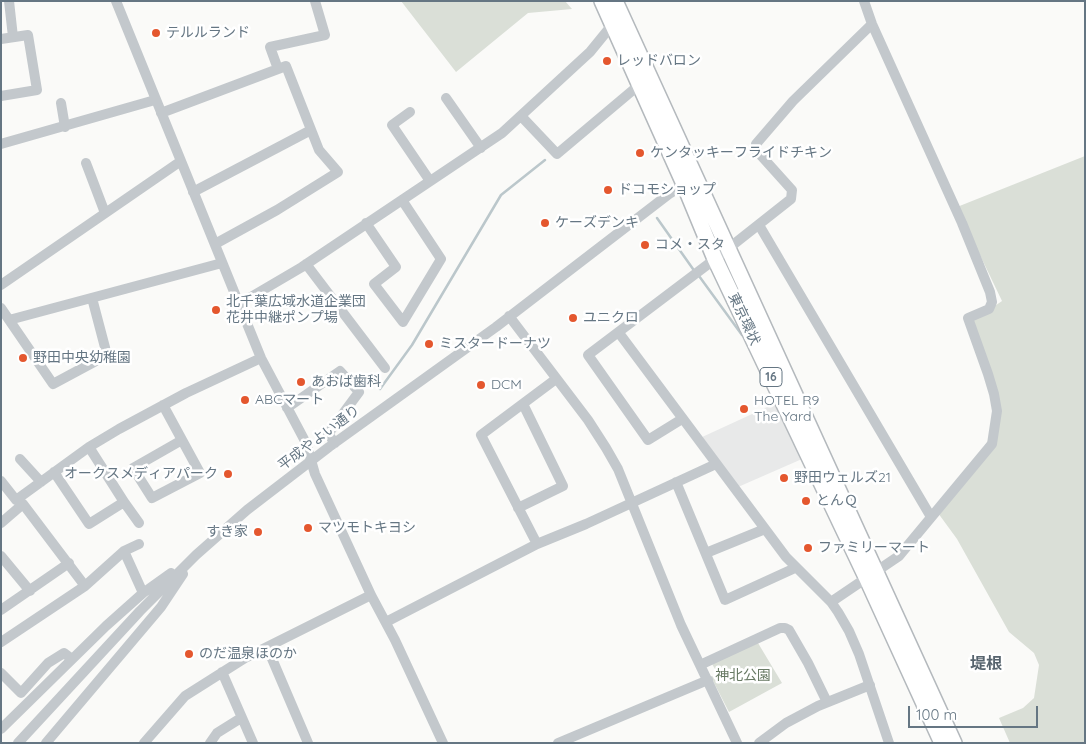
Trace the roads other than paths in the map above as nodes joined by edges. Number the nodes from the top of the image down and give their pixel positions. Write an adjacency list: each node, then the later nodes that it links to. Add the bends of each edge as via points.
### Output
1 (9, 1): 9 (street)
2 (116, 1): 15 (street)
3 (315, 1): 11 (street, via 325,34 270,47)
4 (602, 1): 8 (highway, 東京環状 / 16)
5 (615, 1): 27 (highway, 東京環状 / 16)
6 (864, 1): 7 (street)
7 (872, 24): 32 (street, via 793,101 756,144 756,150 792,190 791,199); 65 (street, via 962,223 992,302 989,309 968,318 994,394 997,411 992,444)
8 (612, 25): 12 (highway, 東京環状 / 16); 19 (street, via 590,52)
9 (14, 37): 10 (street); 13 (street, via 28,35 37,90)
10 (1, 39)
11 (278, 69): 17 (street); 21 (street, via 286,66)
12 (639, 85): 19 (street, via 557,154); 27 (highway, 東京環状 / 16)
13 (1, 96)
14 (446, 98): 23 (street)
15 (155, 100): 17 (street); 20 (street)
16 (61, 103): 20 (street)
17 (160, 112): 24 (street)
18 (410, 112): 26 (street, via 392,125)
19 (521, 116): 23 (street)
20 (65, 127): 22 (street)
21 (311, 130): 28 (street); 33 (street, via 319,150 338,172)
22 (1, 144)
23 (481, 148): 26 (street)
24 (180, 161): 28 (street); 30 (street)
25 (86, 163): 30 (street)
26 (430, 181): 29 (street)
27 (690, 181): 34 (highway, 東京環状 / 16); 41 (street, 平成やよい通り)
28 (193, 192): 33 (street)
29 (402, 200): 31 (street); 31 (street, via 441,259 403,322 374,284 396,266)
30 (105, 213): 37 (street)
31 (366, 223): 36 (street)
32 (759, 225): 34 (street); 65 (street)
33 (215, 244): 35 (street)
34 (721, 254): 43 (street); 77 (highway, 東京環状 / 16)
35 (222, 263): 38 (street); 39 (street)
36 (306, 264): 39 (street); 45 (street)
37 (1, 285)
38 (92, 298): 42 (street); 42 (street, via 107,355 54,384)
39 (239, 304): 44 (street)
40 (1, 308): 42 (street)
41 (509, 316): 46 (street); 52 (street, 平成やよい通り)
42 (10, 320)
43 (619, 333): 50 (street); 50 (street, via 588,355 648,440)
44 (261, 358): 48 (street); 49 (street)
45 (385, 368)
46 (556, 379): 47 (street); 63 (street, via 606,448)
47 (522, 404): 64 (street, via 481,435); 64 (street, via 564,486)
48 (163, 405): 51 (street); 53 (street)
49 (287, 408): 52 (street, via 340,372 359,392 328,434); 55 (street, via 306,443)
50 (682, 419): 56 (street)
51 (182, 440): 51 (street, via 200,473 152,498 133,468)
52 (335, 443): 55 (street, 平成やよい通り)
53 (89, 447): 57 (street); 62 (street)
54 (20, 459): 59 (street)
55 (311, 462): 73 (street, 平成やよい通り); 81 (street)
56 (716, 464): 60 (street); 68 (street)
57 (54, 472): 59 (street); 62 (street, via 89,524)
58 (1, 481): 61 (street)
59 (41, 482): 61 (street)
60 (676, 482): 63 (street); 72 (street)
61 (20, 502): 66 (street); 75 (street)
62 (124, 502): 67 (street)
63 (633, 503): 70 (street); 88 (street)
64 (518, 508): 70 (street)
65 (931, 517): 77 (street, via 899,556)
66 (1, 523)
67 (139, 523)
68 (765, 529): 72 (street); 76 (street)
69 (139, 544): 71 (street)
70 (537, 544): 84 (street)
71 (124, 551): 78 (street); 80 (street)
72 (706, 554): 76 (street, via 725,600)
73 (196, 555): 80 (street); 97 (street, 平成やよい通り); 98 (street, via 161,607)
74 (1, 556): 79 (street)
75 (69, 563): 78 (street); 79 (street)
76 (795, 568): 82 (street)
77 (871, 576): 82 (street); 96 (highway, 東京環状 / 16)
78 (85, 586): 85 (street)
79 (30, 591): 83 (street)
80 (143, 593): 87 (street)
81 (371, 595): 84 (street); 86 (street)
82 (831, 602): 92 (street, via 850,632)
83 (2, 608)
84 (386, 622): 103 (street)
85 (1, 642)
86 (267, 647): 89 (street); 102 (street)
87 (72, 659): 90 (street, via 64,653 48,663 21,693); 95 (street)
88 (700, 665): 91 (street); 93 (street, via 785,628 808,663)
89 (222, 672): 94 (street); 99 (street, via 185,696)
90 (1, 673)
91 (708, 680): 104 (street); 105 (street)
92 (870, 685): 93 (street); 107 (street)
93 (827, 702): 106 (street, via 786,723)
94 (241, 718): 100 (street, via 217,733); 101 (street)
95 (1, 729)
96 (943, 742)
97 (18, 743)
98 (46, 743)
99 (144, 743)
100 (210, 743)
101 (253, 743)
102 (308, 743)
103 (443, 743)
104 (558, 743)
105 (737, 743)
106 (759, 743)
107 (889, 743)

